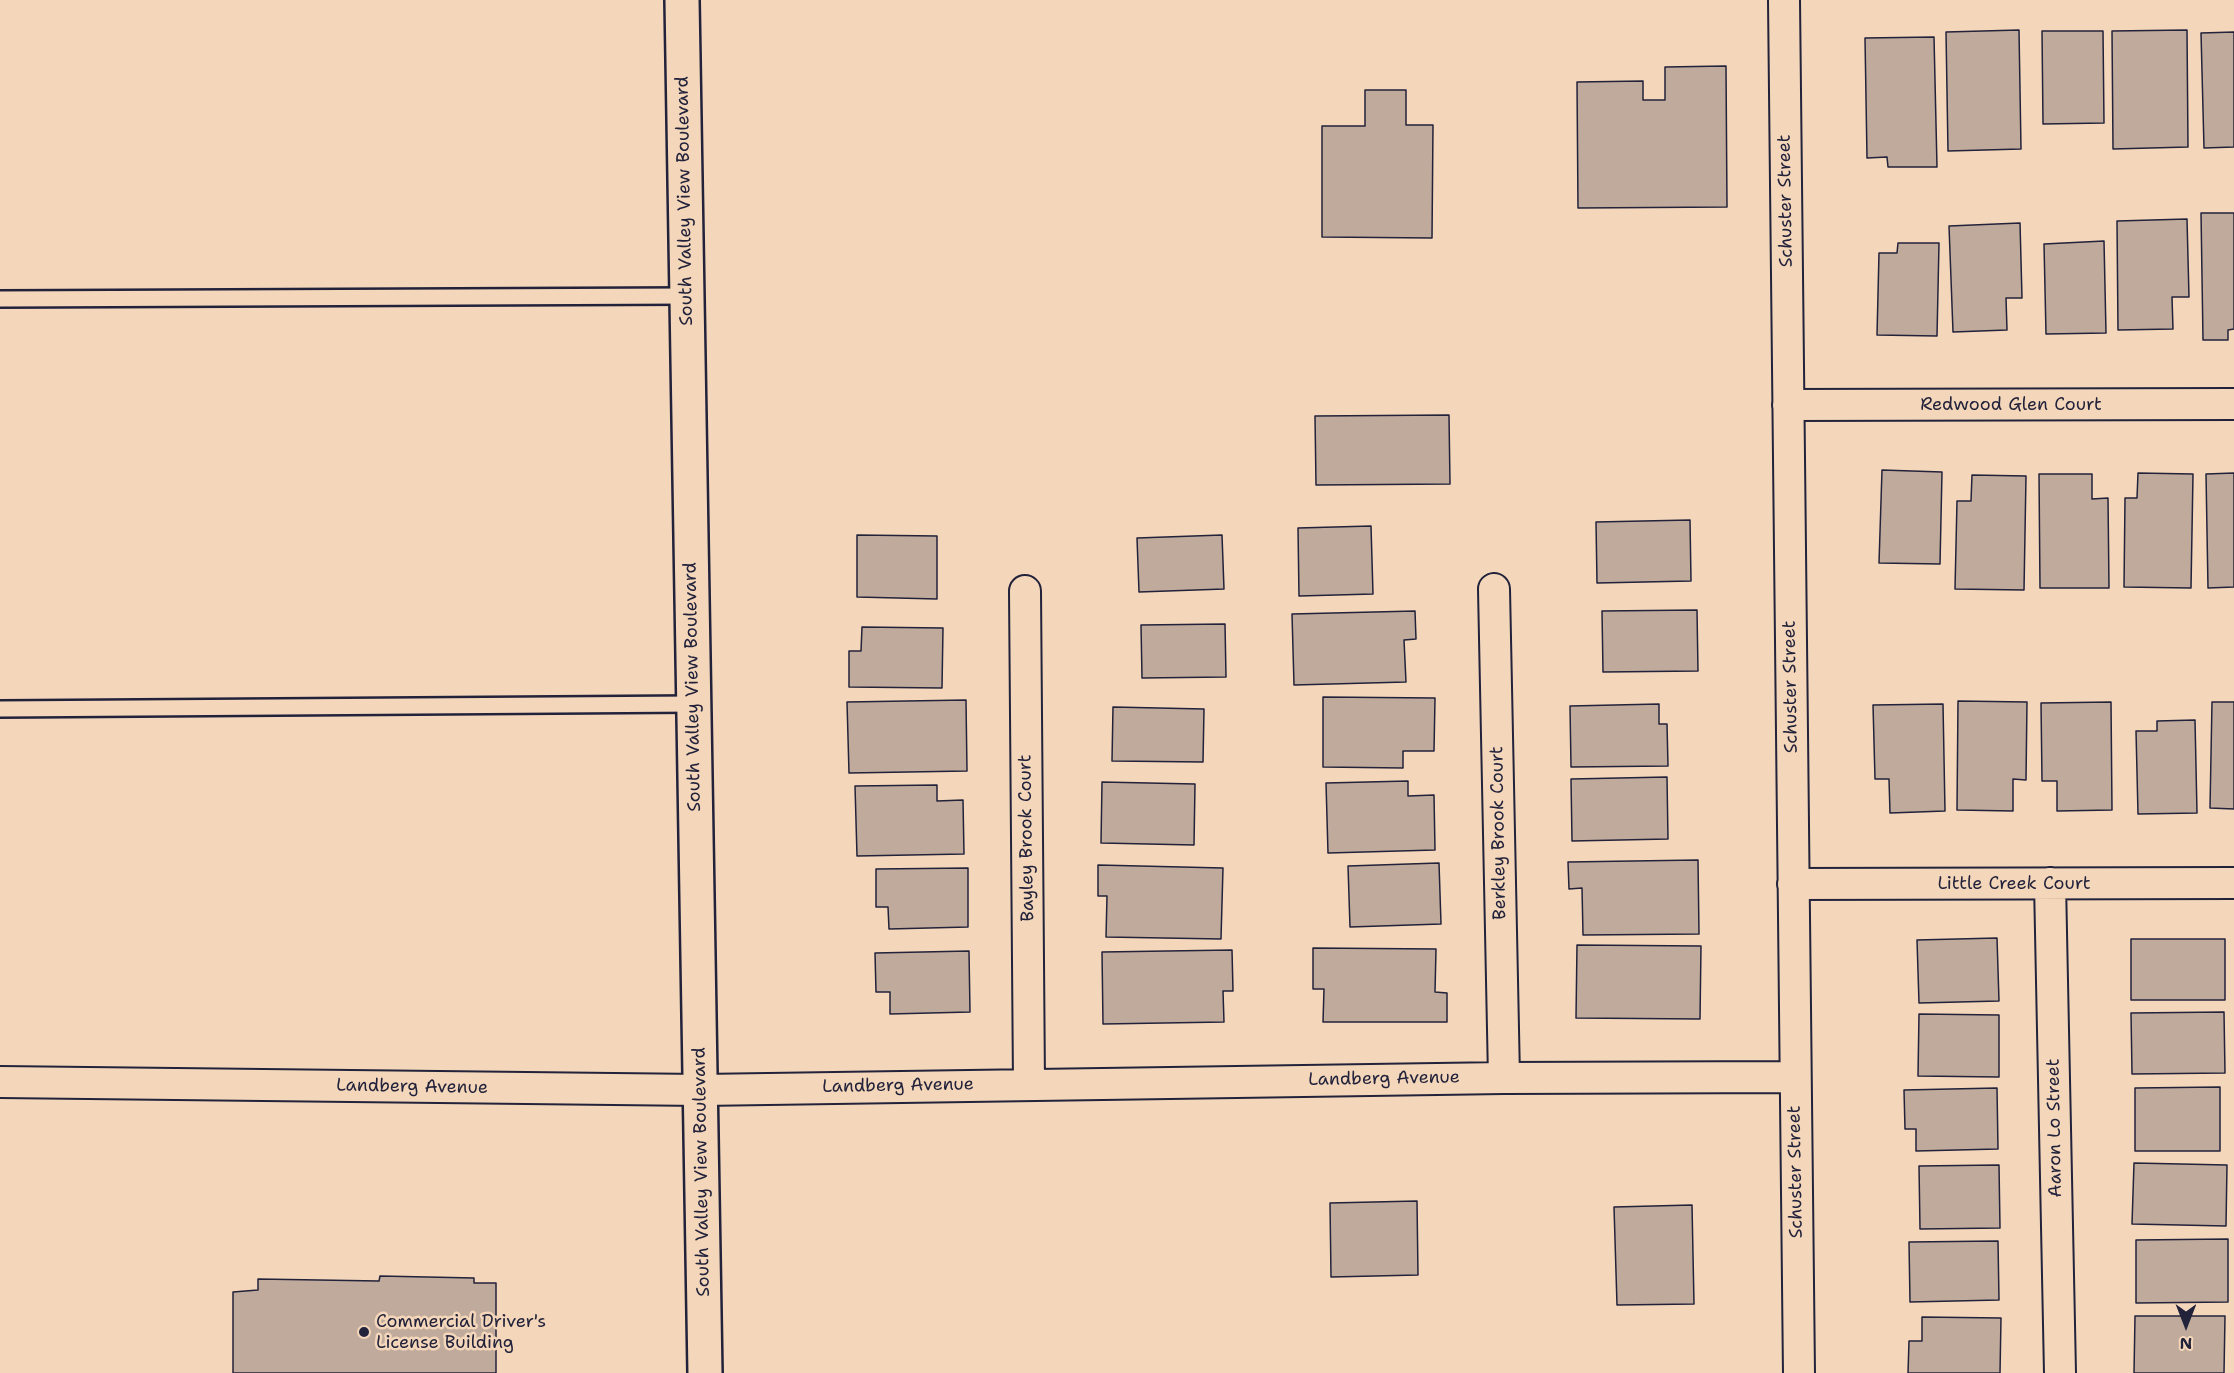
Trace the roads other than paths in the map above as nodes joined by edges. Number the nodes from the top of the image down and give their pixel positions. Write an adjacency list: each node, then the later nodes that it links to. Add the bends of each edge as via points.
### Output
1 (682, 0): 3 (main road, South Valley View Boulevard)
2 (1784, 0): 6 (street, Schuster Street)
3 (687, 296): 4 (lane); 9 (main road, South Valley View Boulevard)
4 (0, 299)
5 (2234, 404): 6 (street, Redwood Glen Court)
6 (1788, 405): 12 (street, Schuster Street)
7 (1494, 589): 15 (street, Berkley Brook Court)
8 (1025, 591): 17 (street, Bayley Brook Court)
9 (694, 704): 10 (lane); 18 (main road, South Valley View Boulevard)
10 (0, 709)
11 (2234, 883): 13 (street, Little Creek Court)
12 (1793, 884): 13 (street, Little Creek Court); 14 (street, Schuster Street)
13 (2050, 884): 21 (street, Aaron Lo Street)
14 (1796, 1077): 15 (street, Landberg Avenue); 20 (street, Schuster Street)
15 (1504, 1078): 17 (street, Landberg Avenue)
16 (0, 1082): 18 (street, Landberg Avenue)
17 (1029, 1084): 18 (street, Landberg Avenue)
18 (701, 1090): 19 (main road, South Valley View Boulevard)
19 (705, 1373)
20 (1799, 1373)
21 (2060, 1373)

